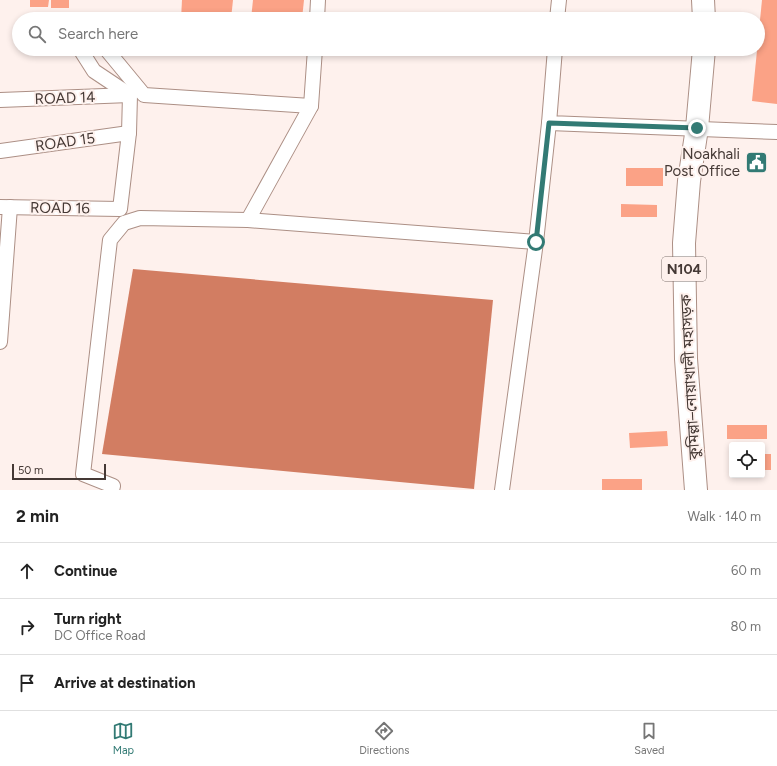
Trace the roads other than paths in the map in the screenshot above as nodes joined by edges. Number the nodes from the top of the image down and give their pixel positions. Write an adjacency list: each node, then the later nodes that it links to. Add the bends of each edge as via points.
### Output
1 (318, 0): 4 (street)
2 (559, 0): 5 (street)
3 (703, 0): 6 (highway)
4 (317, 12)
5 (558, 12)
6 (704, 12)
7 (84, 56): 12 (street, via 94,71)
8 (112, 56): 14 (street, via 144,95)
9 (315, 56): 14 (street)
10 (554, 56): 15 (street)
11 (703, 56): 16 (highway, কুমিল্লা–নোয়াখালী মহাসড়ক / N104)
12 (130, 95): 13 (street, ROAD 14); 18 (street)
13 (0, 100)
14 (311, 106): 21 (street)
15 (549, 123): 16 (street); 22 (street)
16 (697, 128): 17 (street); 27 (highway, কুমিল্লা–নোয়াখালী মহাসড়ক / N104, via 684,243 686,359)
17 (777, 132)
18 (129, 133): 19 (street, ROAD 15); 20 (street, ROAD 16, via 120,209)
19 (0, 151)
20 (5, 207): 23 (street)
21 (248, 220): 22 (street); 25 (street, via 140,218 124,223 110,240 83,474 113,486)
22 (536, 242): 26 (street)
23 (2, 280): 24 (street)
24 (0, 342)
25 (112, 490)
26 (502, 490)
27 (696, 490)

